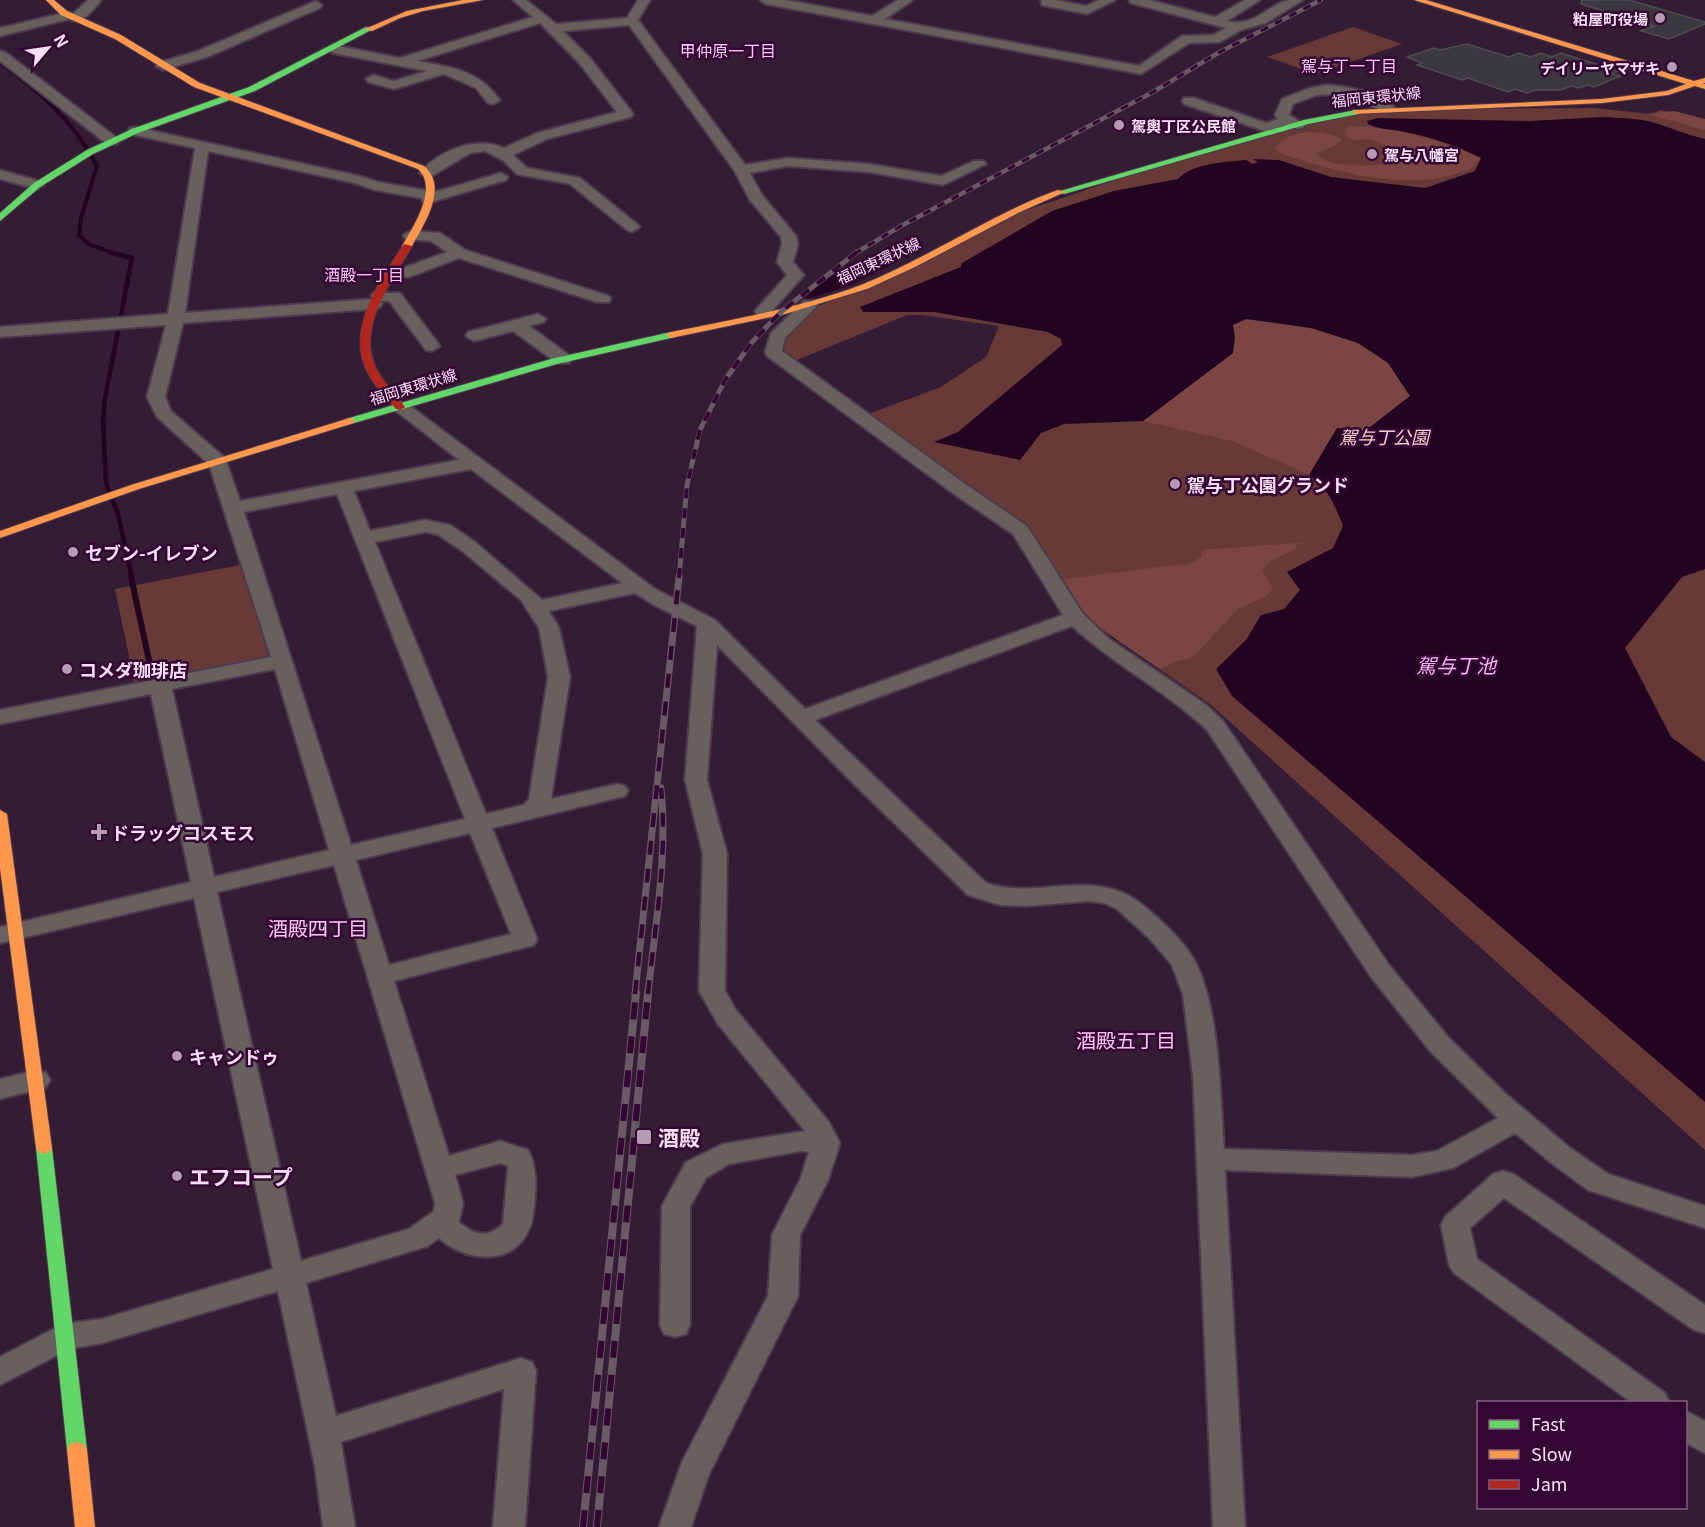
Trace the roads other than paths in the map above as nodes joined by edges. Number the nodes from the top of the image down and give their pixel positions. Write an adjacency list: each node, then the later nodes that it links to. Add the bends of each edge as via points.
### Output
1 (70, 0): 14 (street)
2 (95, 0): 17 (street)
3 (479, 0): 24 (street, via 396,15)
4 (519, 0): 21 (street)
5 (644, 0): 19 (street)
6 (766, 0): 18 (street)
7 (907, 0): 18 (street)
8 (1049, 0): 9 (street, via 1046,2 1087,10)
9 (1109, 0)
10 (1135, 0): 20 (street)
11 (1232, 0): 15 (street)
12 (1297, 0): 22 (street, via 1262,20)
13 (1418, 0): 32 (street)
14 (51, 2): 17 (street)
15 (1251, 2): 20 (street)
16 (315, 3): 27 (street, via 222,48)
17 (71, 17): 23 (street); 27 (street, via 119,37)
18 (874, 20): 29 (street)
19 (633, 21): 21 (street); 43 (street)
20 (1218, 21): 22 (street)
21 (547, 24): 26 (street, via 515,25); 41 (street, via 585,61 626,114 542,136)
22 (1237, 27): 29 (street, via 1216,39 1186,39)
23 (0, 32)
24 (333, 49): 26 (street); 33 (street)
25 (0, 55): 39 (street)
26 (400, 62): 28 (street)
27 (163, 66): 33 (street)
28 (444, 70): 30 (street, via 394,85); 34 (street, via 481,85)
29 (1140, 70): 31 (street)
30 (373, 80)
31 (1126, 80)
32 (1702, 84): 36 (street, 福岡東環状線, via 1602,101)
33 (230, 99): 38 (street); 44 (street, via 407,161)
34 (493, 100)
35 (1189, 101): 37 (street, via 1265,126)
36 (1389, 109): 37 (street, 福岡東環状線); 37 (street, via 1340,88 1307,92 1287,102 1282,115)
37 (1292, 123): 56 (street, 福岡東環状線, via 1058,193 981,227 890,276 852,293)
38 (135, 131): 39 (street); 40 (street)
39 (112, 141): 47 (street)
40 (202, 146): 48 (street); 58 (street)
41 (505, 153): 44 (street, via 484,147 467,148); 50 (street, via 522,171 574,181)
42 (979, 164): 43 (street, via 943,181 869,168 788,162)
43 (741, 170): 57 (street, via 755,197 788,236 785,262 796,275 763,311)
44 (427, 173): 48 (street)
45 (0, 174): 47 (street)
46 (501, 177): 48 (street)
47 (37, 185): 49 (street)
48 (429, 197): 51 (street)
49 (0, 218)
50 (633, 226)
51 (411, 236): 52 (street, via 435,236); 53 (street)
52 (459, 253): 53 (street, via 403,274); 54 (street)
53 (391, 274): 55 (street)
54 (603, 299)
55 (376, 300): 58 (street); 63 (street, via 394,296); 65 (street, via 366,326 364,346 378,378)
56 (810, 304): 57 (street, 福岡東環状線); 74 (street, via 777,337 773,352 1020,530)
57 (765, 314): 64 (street, 福岡東環状線)
58 (176, 318): 61 (street); 66 (street, via 156,397 163,414)
59 (538, 319): 60 (street)
60 (516, 325): 62 (street); 64 (street)
61 (0, 332)
62 (474, 336)
63 (432, 346)
64 (562, 359): 65 (street, 福岡東環状線)
65 (400, 407): 66 (street, 福岡東環状線); 67 (street)
66 (218, 462): 69 (street); 70 (street, 福岡東環状線)
67 (474, 463): 68 (street); 72 (street)
68 (343, 487): 69 (street); 71 (street)
69 (233, 508): 76 (street)
70 (0, 535)
71 (364, 538): 73 (street, via 425,526 442,529 468,546); 83 (street)
72 (637, 586): 73 (street); 75 (street, via 666,605)
73 (537, 607): 81 (street, via 549,628 559,677 540,799)
74 (1075, 618): 79 (street); 90 (street, via 1102,643 1197,709 1215,726 1380,971 1439,1044)
75 (708, 624): 79 (street); 91 (street, via 696,780 715,854 712,991 727,1017 819,1129)
76 (283, 661): 77 (street); 84 (street)
77 (160, 686): 78 (street); 85 (street)
78 (0, 717)
79 (802, 717): 92 (street, via 977,889 1000,897 1089,893 1108,896 1126,903 1159,933 1183,962 1196,995 1206,1076)
80 (617, 791): 81 (street)
81 (533, 810): 83 (street)
82 (0, 814): 86 (street)
83 (478, 822): 84 (street); 87 (street, via 525,939)
84 (341, 854): 85 (street); 87 (street)
85 (204, 888): 86 (street); 96 (street)
86 (8, 934): 88 (street)
87 (380, 976): 93 (street)
88 (37, 1080): 89 (street); 99 (street)
89 (0, 1089)
90 (1516, 1119): 92 (street, via 1443,1160 1412,1166); 94 (street, via 1598,1182)
91 (826, 1143): 98 (street, via 801,1141 723,1155 696,1170 676,1206); 108 (street, via 814,1180 786,1235 783,1296 693,1472)
92 (1209, 1159): 109 (street)
93 (439, 1168): 95 (street, via 449,1203 447,1216); 95 (street, via 500,1152 518,1158 522,1166 516,1227 507,1238 495,1244 466,1244)
94 (1705, 1217)
95 (440, 1223): 96 (street, via 418,1238)
96 (289, 1276): 99 (street, via 102,1331); 103 (street)
97 (1705, 1321): 101 (street, via 1503,1182 1455,1225 1464,1264)
98 (675, 1325)
99 (63, 1337): 100 (street); 105 (street)
100 (0, 1372)
101 (1653, 1401)
102 (1687, 1426): 104 (street)
103 (323, 1434): 106 (street); 107 (street, via 521,1371)
104 (1705, 1439)
105 (85, 1527)
106 (339, 1527)
107 (509, 1527)
108 (675, 1527)
109 (1228, 1527)

